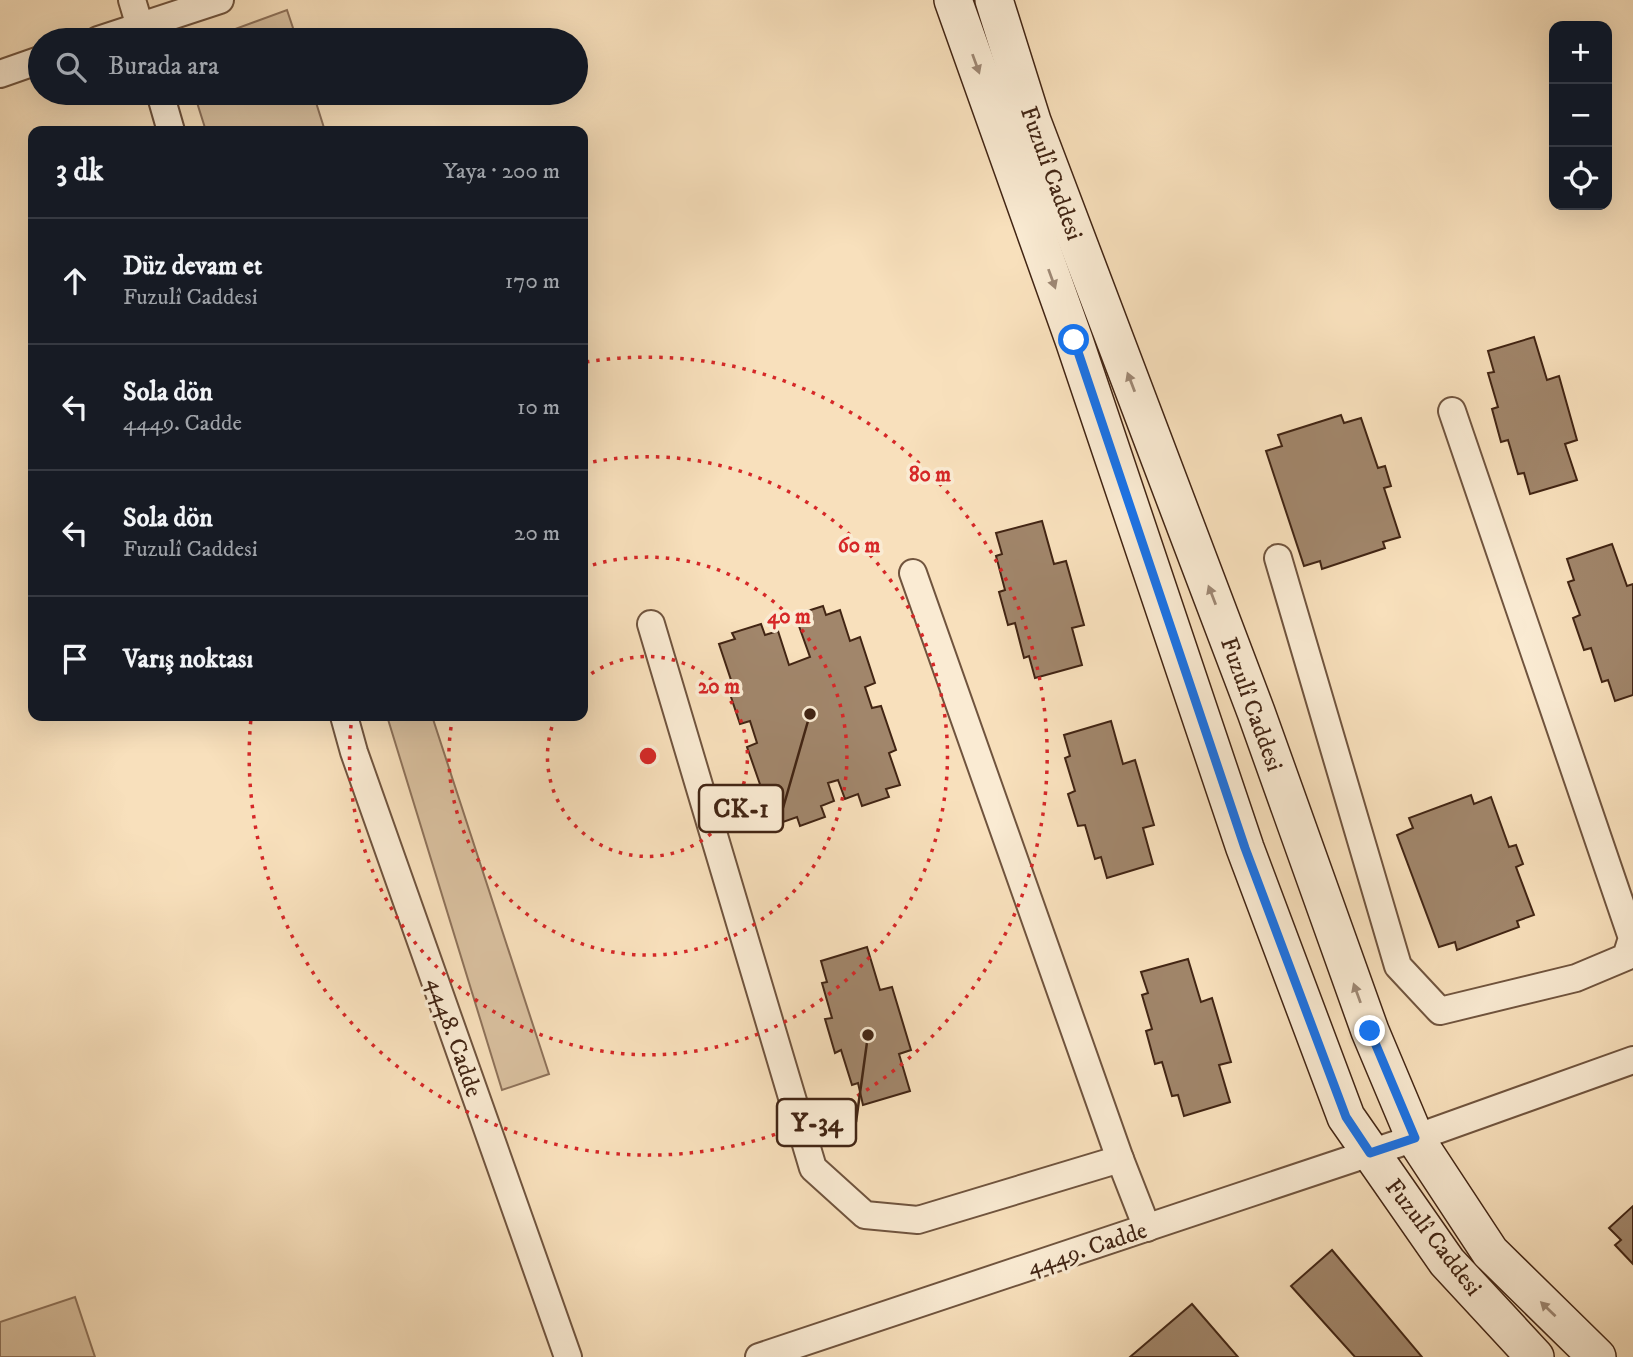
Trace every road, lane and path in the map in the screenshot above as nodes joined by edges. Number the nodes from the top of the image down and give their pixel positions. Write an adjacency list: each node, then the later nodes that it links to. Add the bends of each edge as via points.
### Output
1 (132, 0): 5 (street)
2 (220, 0): 6 (street)
3 (953, 0): 19 (street, Fuzulî Caddesi, one-way to 19, via 1074,340 1245,848 1346,1117)
4 (994, 0): 18 (street, Fuzulî Caddesi, one-way to 4, via 1370,1031 1256,712 1032,121)
5 (140, 28)
6 (154, 28)
7 (28, 64): 8 (street)
8 (0, 74)
9 (163, 105): 10 (street)
10 (170, 126)
11 (1452, 411): 16 (street, via 1632,938)
12 (1278, 558): 16 (street, via 1398,966 1440,1011)
13 (913, 573): 20 (street)
14 (651, 624): 20 (street, via 813,1168 865,1215 918,1220)
15 (345, 721): 22 (street, 4448. Cadde)
16 (1630, 966)
17 (1633, 1060): 18 (street, 4449. Cadde)
18 (1415, 1138): 19 (street, 4449. Cadde); 25 (street, Fuzulî Caddesi, one-way to 18, via 1489,1252)
19 (1370, 1153): 21 (street, 4449. Cadde); 24 (street, Fuzulî Caddesi, via 1447,1262)
20 (1120, 1160): 21 (street)
21 (1147, 1228): 23 (street, 4449. Cadde)
22 (568, 1357)
23 (759, 1357)
24 (1535, 1357)
25 (1597, 1357)

